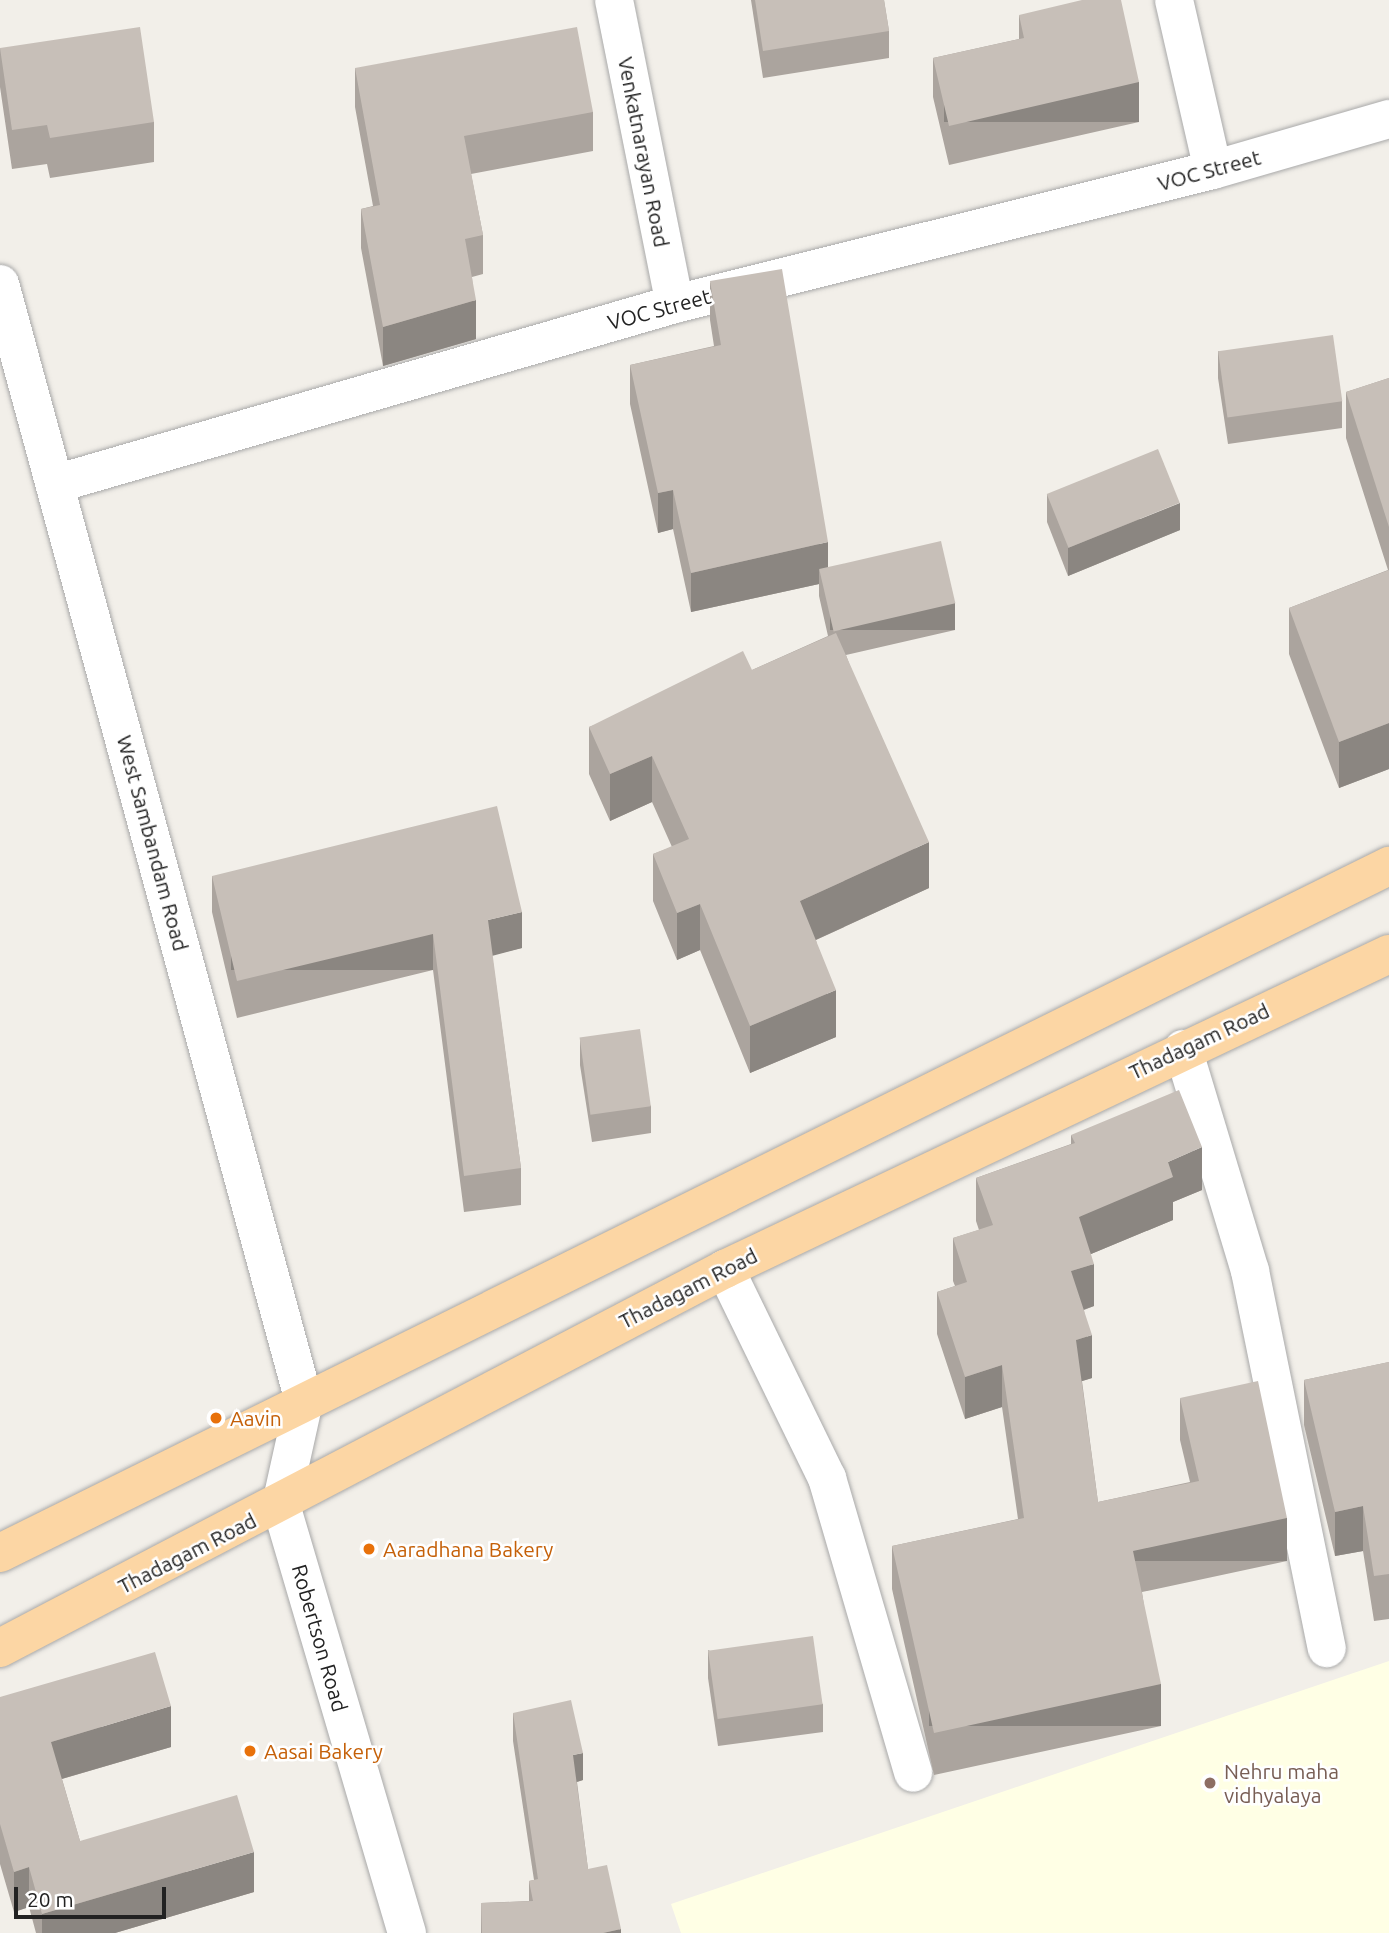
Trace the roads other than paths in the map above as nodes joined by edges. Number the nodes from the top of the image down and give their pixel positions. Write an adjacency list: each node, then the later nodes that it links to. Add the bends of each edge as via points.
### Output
1 (614, 0): 6 (street, Venkatnarayan Road)
2 (1174, 0): 4 (street)
3 (1389, 119): 4 (street, VOC Street)
4 (1213, 170): 6 (street, VOC Street)
5 (0, 285): 7 (street, West Sambandam Road)
6 (675, 304): 7 (street, VOC Street)
7 (55, 484): 12 (street, West Sambandam Road)
8 (1389, 866): 12 (main road)
9 (1389, 954): 10 (main road, Thadagam Road)
10 (1183, 1049): 11 (main road, Thadagam Road); 16 (street, via 1250,1271)
11 (725, 1269): 13 (main road, Thadagam Road); 17 (street, via 827,1478)
12 (304, 1401): 13 (street); 14 (main road)
13 (281, 1505): 15 (main road, Thadagam Road); 18 (street, Robertson Road)
14 (0, 1553)
15 (0, 1648)
16 (1327, 1648)
17 (913, 1773)
18 (407, 1933)

